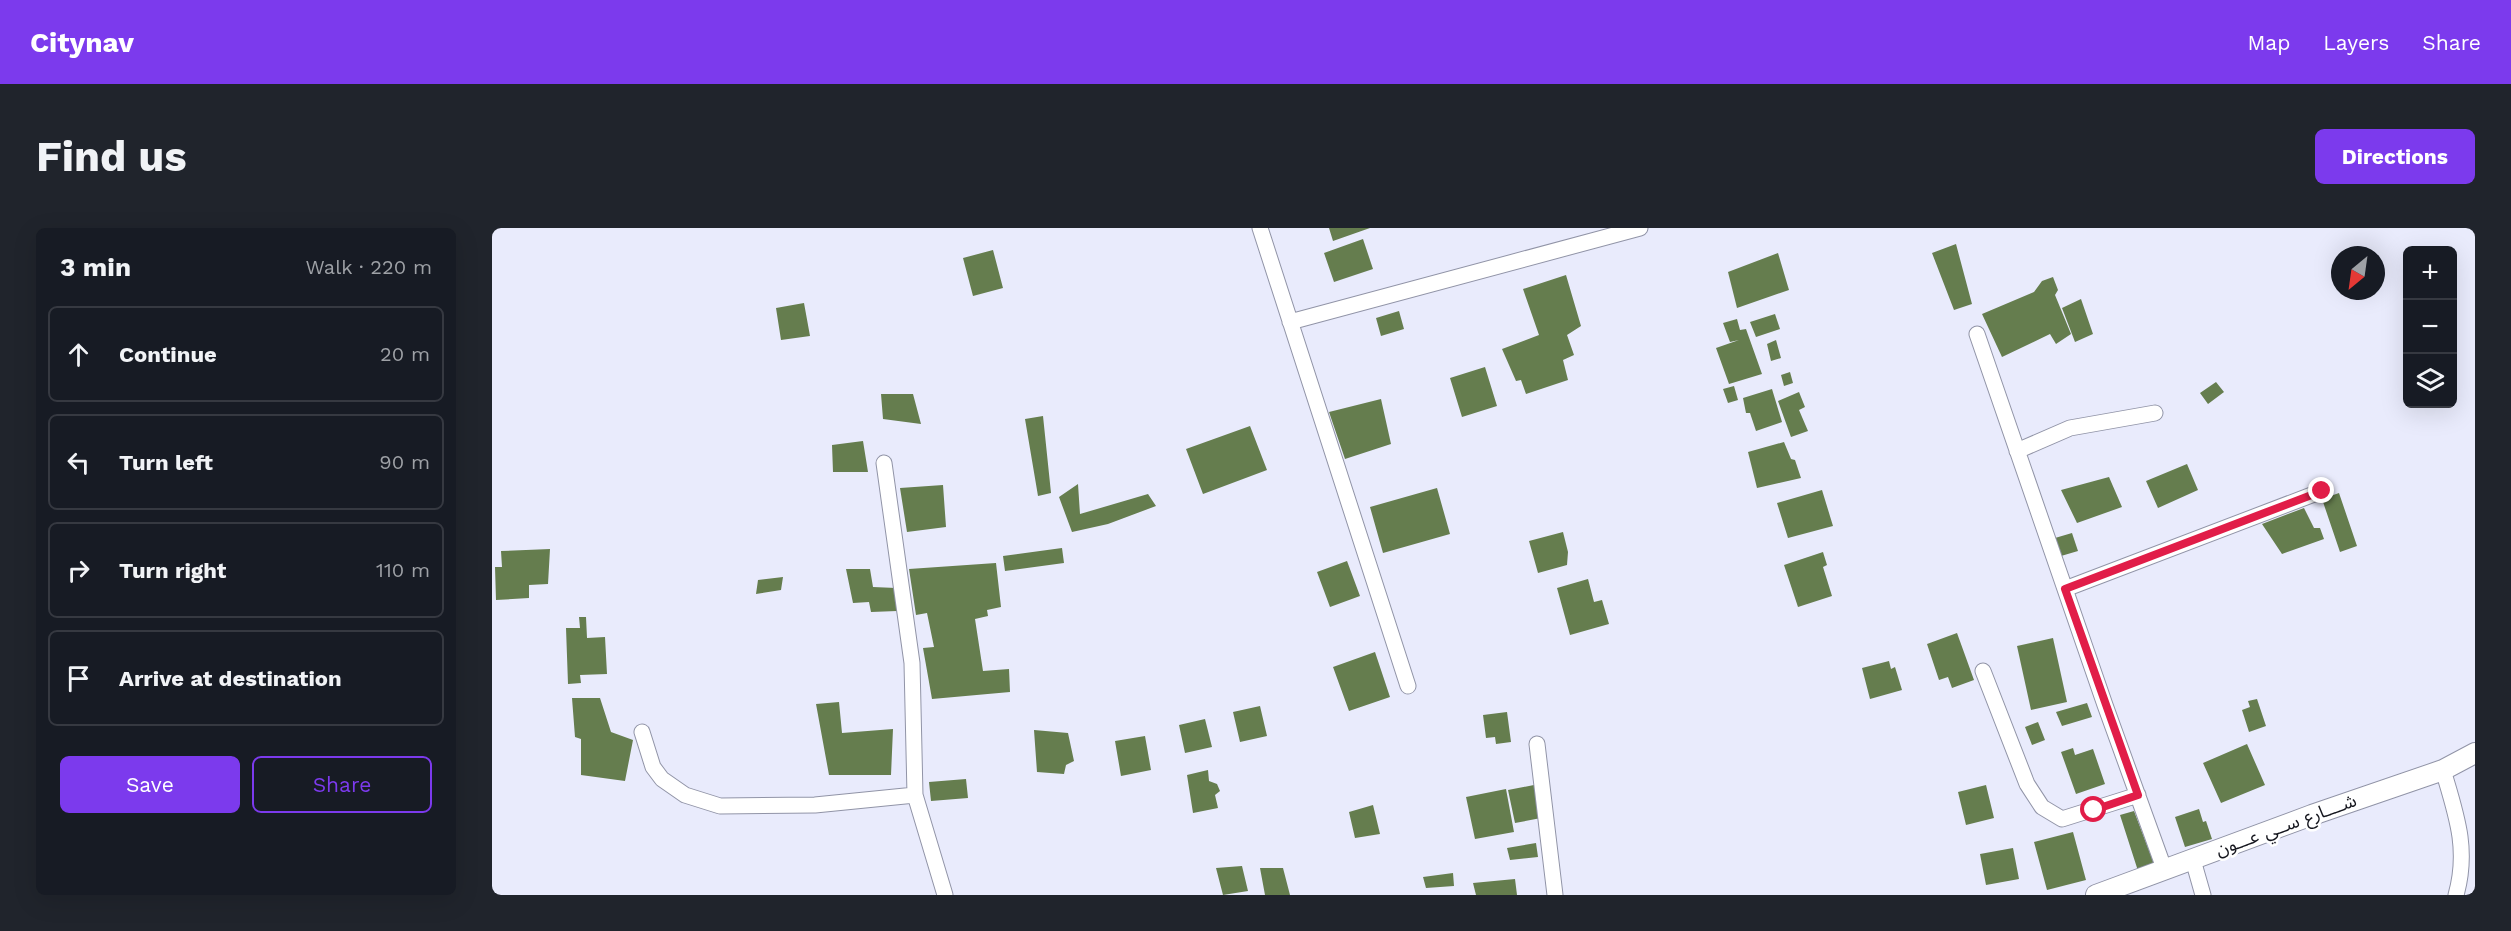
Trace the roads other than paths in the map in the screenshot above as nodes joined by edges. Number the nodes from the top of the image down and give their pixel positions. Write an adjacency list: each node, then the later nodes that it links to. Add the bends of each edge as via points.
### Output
1 (1260, 228): 3 (street)
2 (1640, 228): 3 (street)
3 (1290, 322): 11 (street)
4 (1977, 334): 6 (street)
5 (2155, 413): 6 (street, via 2070,428)
6 (2017, 451): 9 (street)
7 (884, 463): 16 (street, via 912,663)
8 (2322, 491): 9 (street)
9 (2065, 589): 17 (street)
10 (1983, 671): 17 (street, via 2027,784 2042,807 2062,819)
11 (1408, 686)
12 (642, 732): 16 (street, via 653,767 662,778 685,795 720,806 815,805)
13 (1537, 744): 21 (street)
14 (2475, 753): 15 (street, شــــارع ســي عـــون)
15 (2443, 770): 18 (street, شــــارع ســي عـــون); 24 (street, via 2460,830 2463,870)
16 (915, 795): 20 (street)
17 (2138, 795): 19 (street)
18 (2193, 860): 19 (street, شــــارع ســي عـــون); 23 (street)
19 (2165, 871): 22 (street, شــــارع ســي عـــون)
20 (945, 895)
21 (1555, 895)
22 (2096, 895)
23 (2203, 895)
24 (2456, 895)

